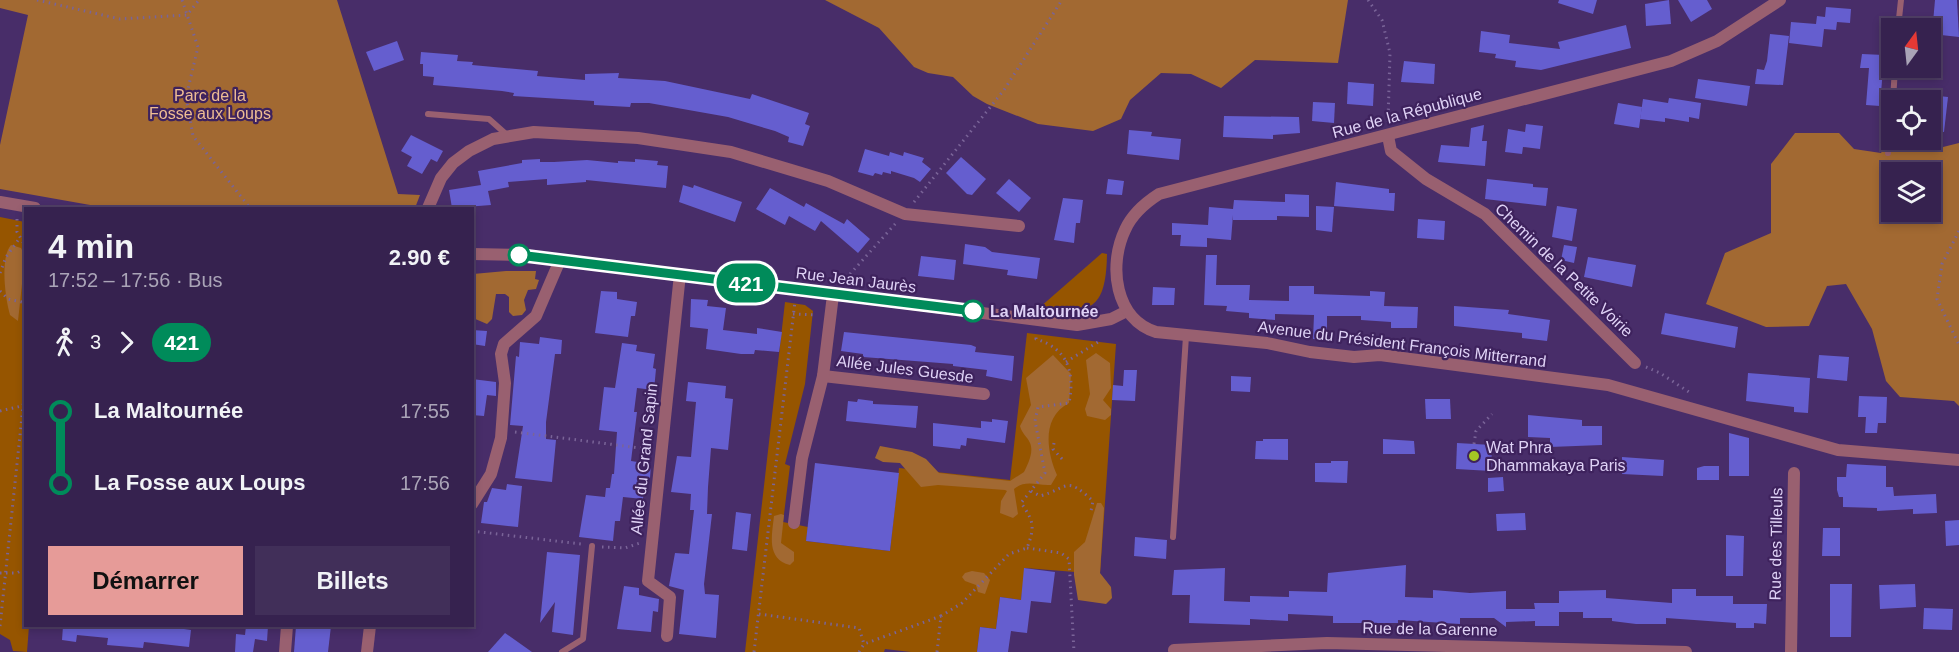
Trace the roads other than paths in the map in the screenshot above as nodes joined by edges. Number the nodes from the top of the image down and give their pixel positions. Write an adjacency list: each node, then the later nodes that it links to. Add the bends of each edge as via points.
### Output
1 (1780, 0): 6 (street, Rue de la République, via 1717,41 1671,61)
2 (1901, 0): 3 (lane)
3 (1900, 18)
4 (428, 114): 5 (lane, via 489,119)
5 (507, 136): 11 (street, via 469,151 453,163 441,178); 12 (street, via 534,132 638,138 731,152 828,181 905,214)
6 (1388, 136): 17 (street, Rue de la République, via 1171,189 1147,202 1131,220 1121,242 1118,289); 19 (street, Chemin de la Petite Voirie, via 1391,151 1426,179 1485,214)
7 (1888, 150): 8 (lane)
8 (1888, 153)
9 (0, 202): 10 (street)
10 (29, 207)
11 (428, 207)
12 (1019, 226)
13 (474, 254): 14 (street, Rue Jean Jaurès)
14 (560, 260): 15 (street, Rue Jean Jaurès); 24 (street, via 536,316 504,344 502,430 491,474)
15 (680, 274): 16 (street, Rue Jean Jaurès); 30 (street, Allée du Grand Sapin, via 648,581 670,597)
16 (833, 295): 17 (street, Rue Jean Jaurès, via 1077,325 1111,319); 20 (street, Allée Jules Guesde)
17 (1127, 311): 18 (street, Avenue du Président François Mitterrand, via 1146,329)
18 (1186, 336): 22 (street, Avenue du Président François Mitterrand, via 1267,343 1310,352 1390,356 1608,385 1838,450); 26 (lane)
19 (1635, 363)
20 (823, 376): 21 (street, Allée Jules Guesde); 25 (street, Allée Jules Guesde, via 802,458)
21 (984, 394)
22 (1959, 460)
23 (1794, 473): 36 (street, Rue des Tilleuls)
24 (474, 501)
25 (794, 523)
26 (1173, 537)
27 (592, 546): 34 (lane, via 583,639)
28 (287, 627): 32 (street)
29 (370, 627): 33 (street)
30 (667, 636)
31 (1174, 650): 35 (street, Rue de la Garenne, via 1327,643)
32 (285, 652)
33 (367, 652)
34 (562, 652)
35 (1686, 652)
36 (1791, 652)

